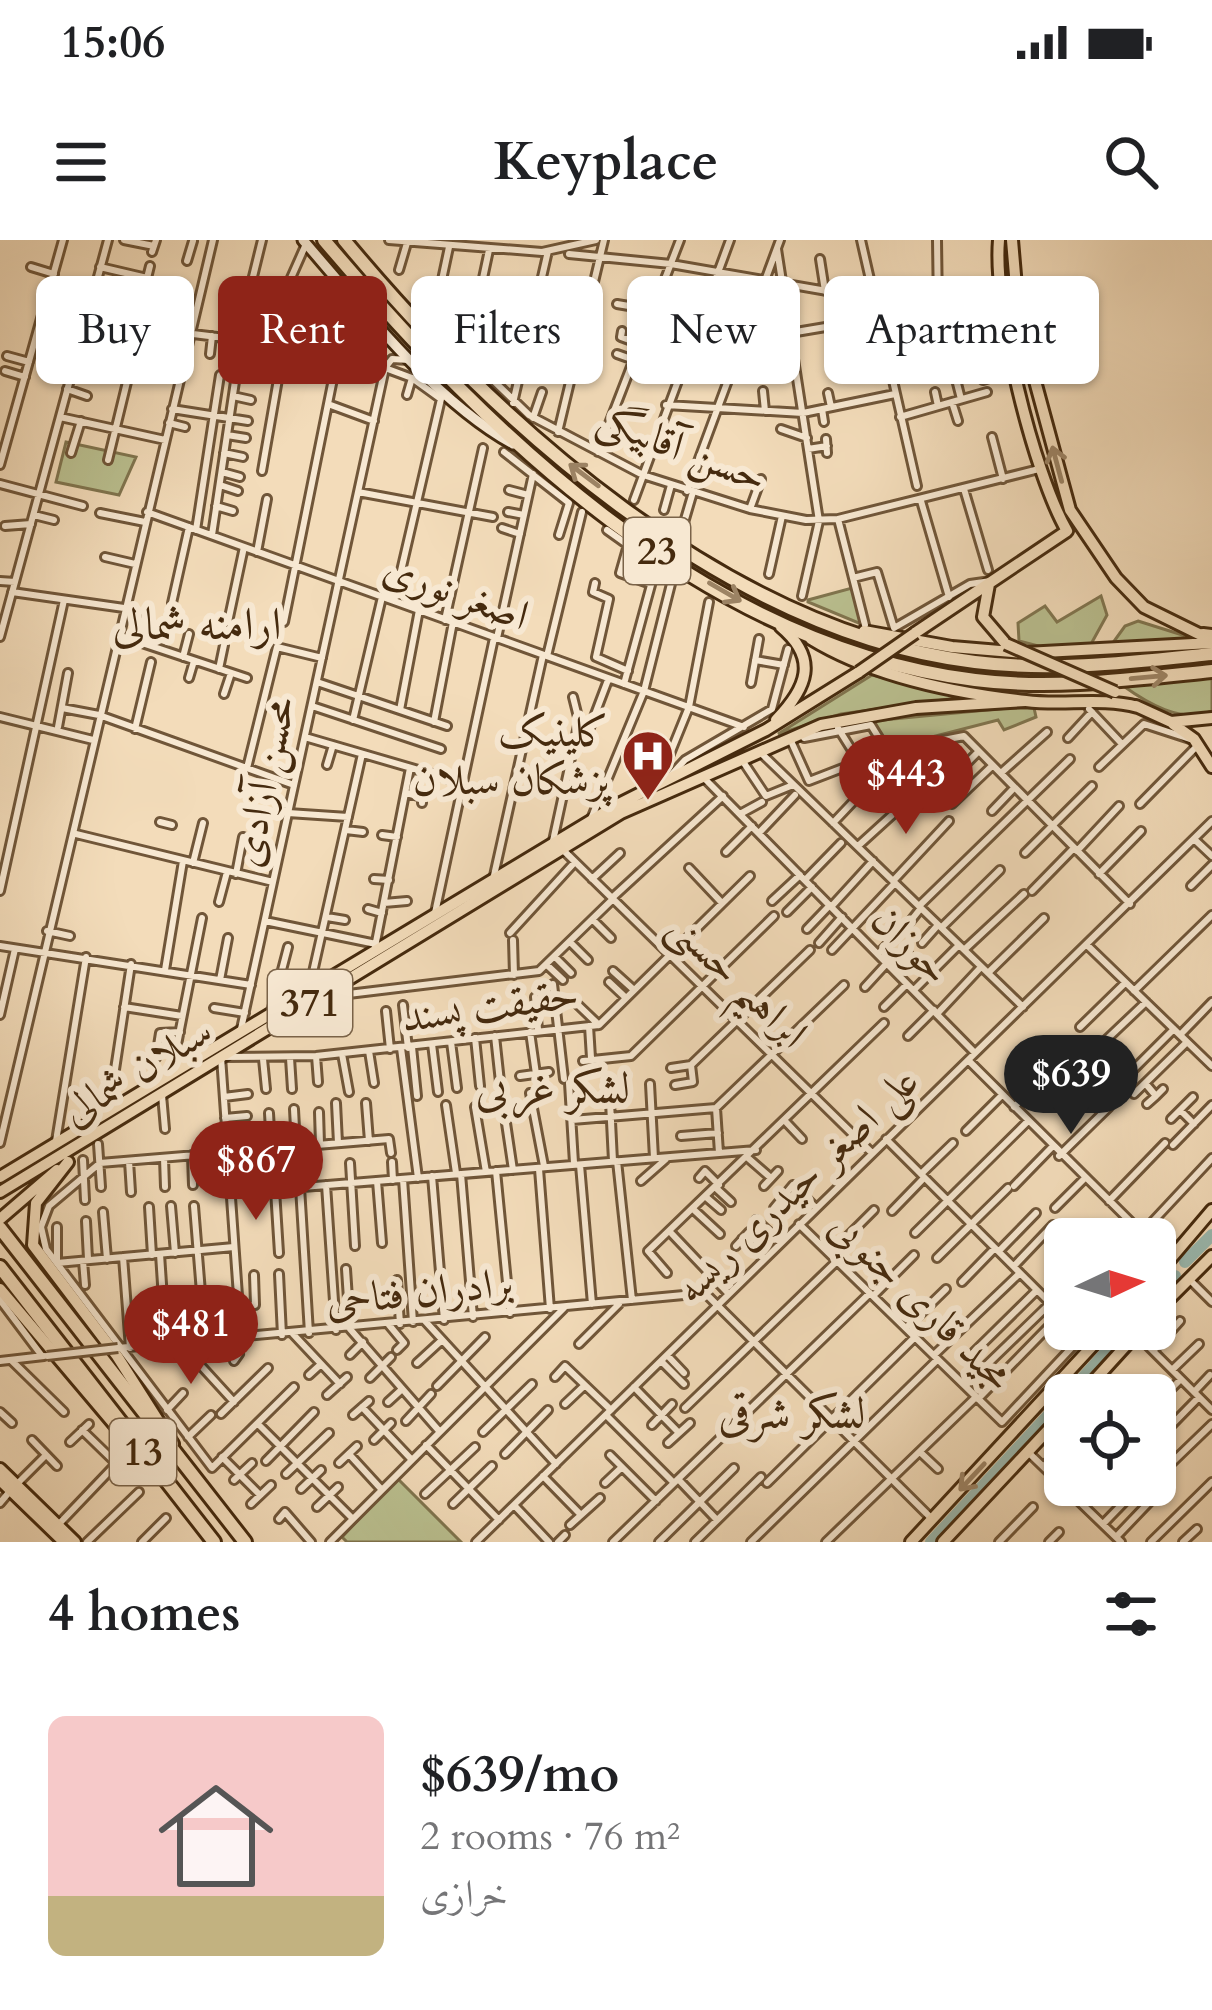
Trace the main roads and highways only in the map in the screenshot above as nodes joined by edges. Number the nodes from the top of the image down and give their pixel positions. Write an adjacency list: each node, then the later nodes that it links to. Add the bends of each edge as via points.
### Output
1 (324, 240): 6 (highway, 23)
2 (344, 240): 9 (highway, 23, one-way to 2, via 718,570 566,461 452,360)
3 (999, 240): 7 (main road, 371, via 998,298 1042,469 1067,531)
4 (1012, 240): 11 (main road, one-way to 4, via 1144,607 1070,510 1019,322)
5 (304, 242): 6 (main road, via 415,362)
6 (524, 450): 8 (highway, 23, one-way to 8, via 642,541)
7 (990, 576): 15 (main road, bridge, via 983,617 1006,644); 18 (main road, 371, bridge)
8 (769, 617): 10 (highway, 23); 18 (main road, via 800,644 807,668 800,694)
9 (826, 622): 11 (main road, via 1012,652); 12 (highway, 23, via 974,662 1084,665)
10 (794, 629): 13 (highway, 23, one-way to 13, via 972,680 1087,682); 14 (main road, via 881,672)
11 (1210, 639)
12 (1212, 654)
13 (1212, 671)
14 (1025, 701): 15 (main road, 371); 20 (main road, سبلان شمالی / 371, via 855,718 790,735)
15 (1138, 707): 17 (main road)
16 (1212, 718): 17 (main road)
17 (1171, 722): 19 (main road)
18 (766, 730): 20 (main road, سبلان شمالی / 371, via 617,805)
19 (1212, 767)
20 (558, 845): 21 (main road, سبلان شمالی / 371, via 374,950); 21 (main road, سبلان شمالی / 371, via 337,992)
21 (242, 1038): 22 (main road, سبلان شمالی / 371); 24 (main road, سبلان شمالی / 371)
22 (94, 1142): 23 (main road); 25 (main road, سبلان شمالی / 371)
23 (68, 1162): 27 (main road); 39 (main road, via 36,1203 33,1245 117,1356)
24 (0, 1175)
25 (0, 1192)
26 (1212, 1210): 28 (main road)
27 (1, 1221): 39 (highway, 13)
28 (1176, 1252)
29 (1212, 1256): 32 (main road)
30 (0, 1267): 40 (highway, 13)
31 (1176, 1270): 32 (main road)
32 (1184, 1282): 34 (main road)
33 (0, 1289): 40 (main road)
34 (1176, 1291)
35 (1089, 1350): 49 (main road, one-way to 49)
36 (1122, 1350): 37 (main road)
37 (1100, 1374)
38 (1044, 1435): 44 (main road)
39 (180, 1458): 48 (highway, 13)
40 (153, 1467): 47 (highway, 13)
41 (0, 1469): 43 (main road)
42 (0, 1480): 43 (main road)
43 (14, 1488): 45 (main road); 46 (main road)
44 (950, 1540)
45 (64, 1542)
46 (75, 1542)
47 (214, 1542)
48 (244, 1542)
49 (911, 1542)

